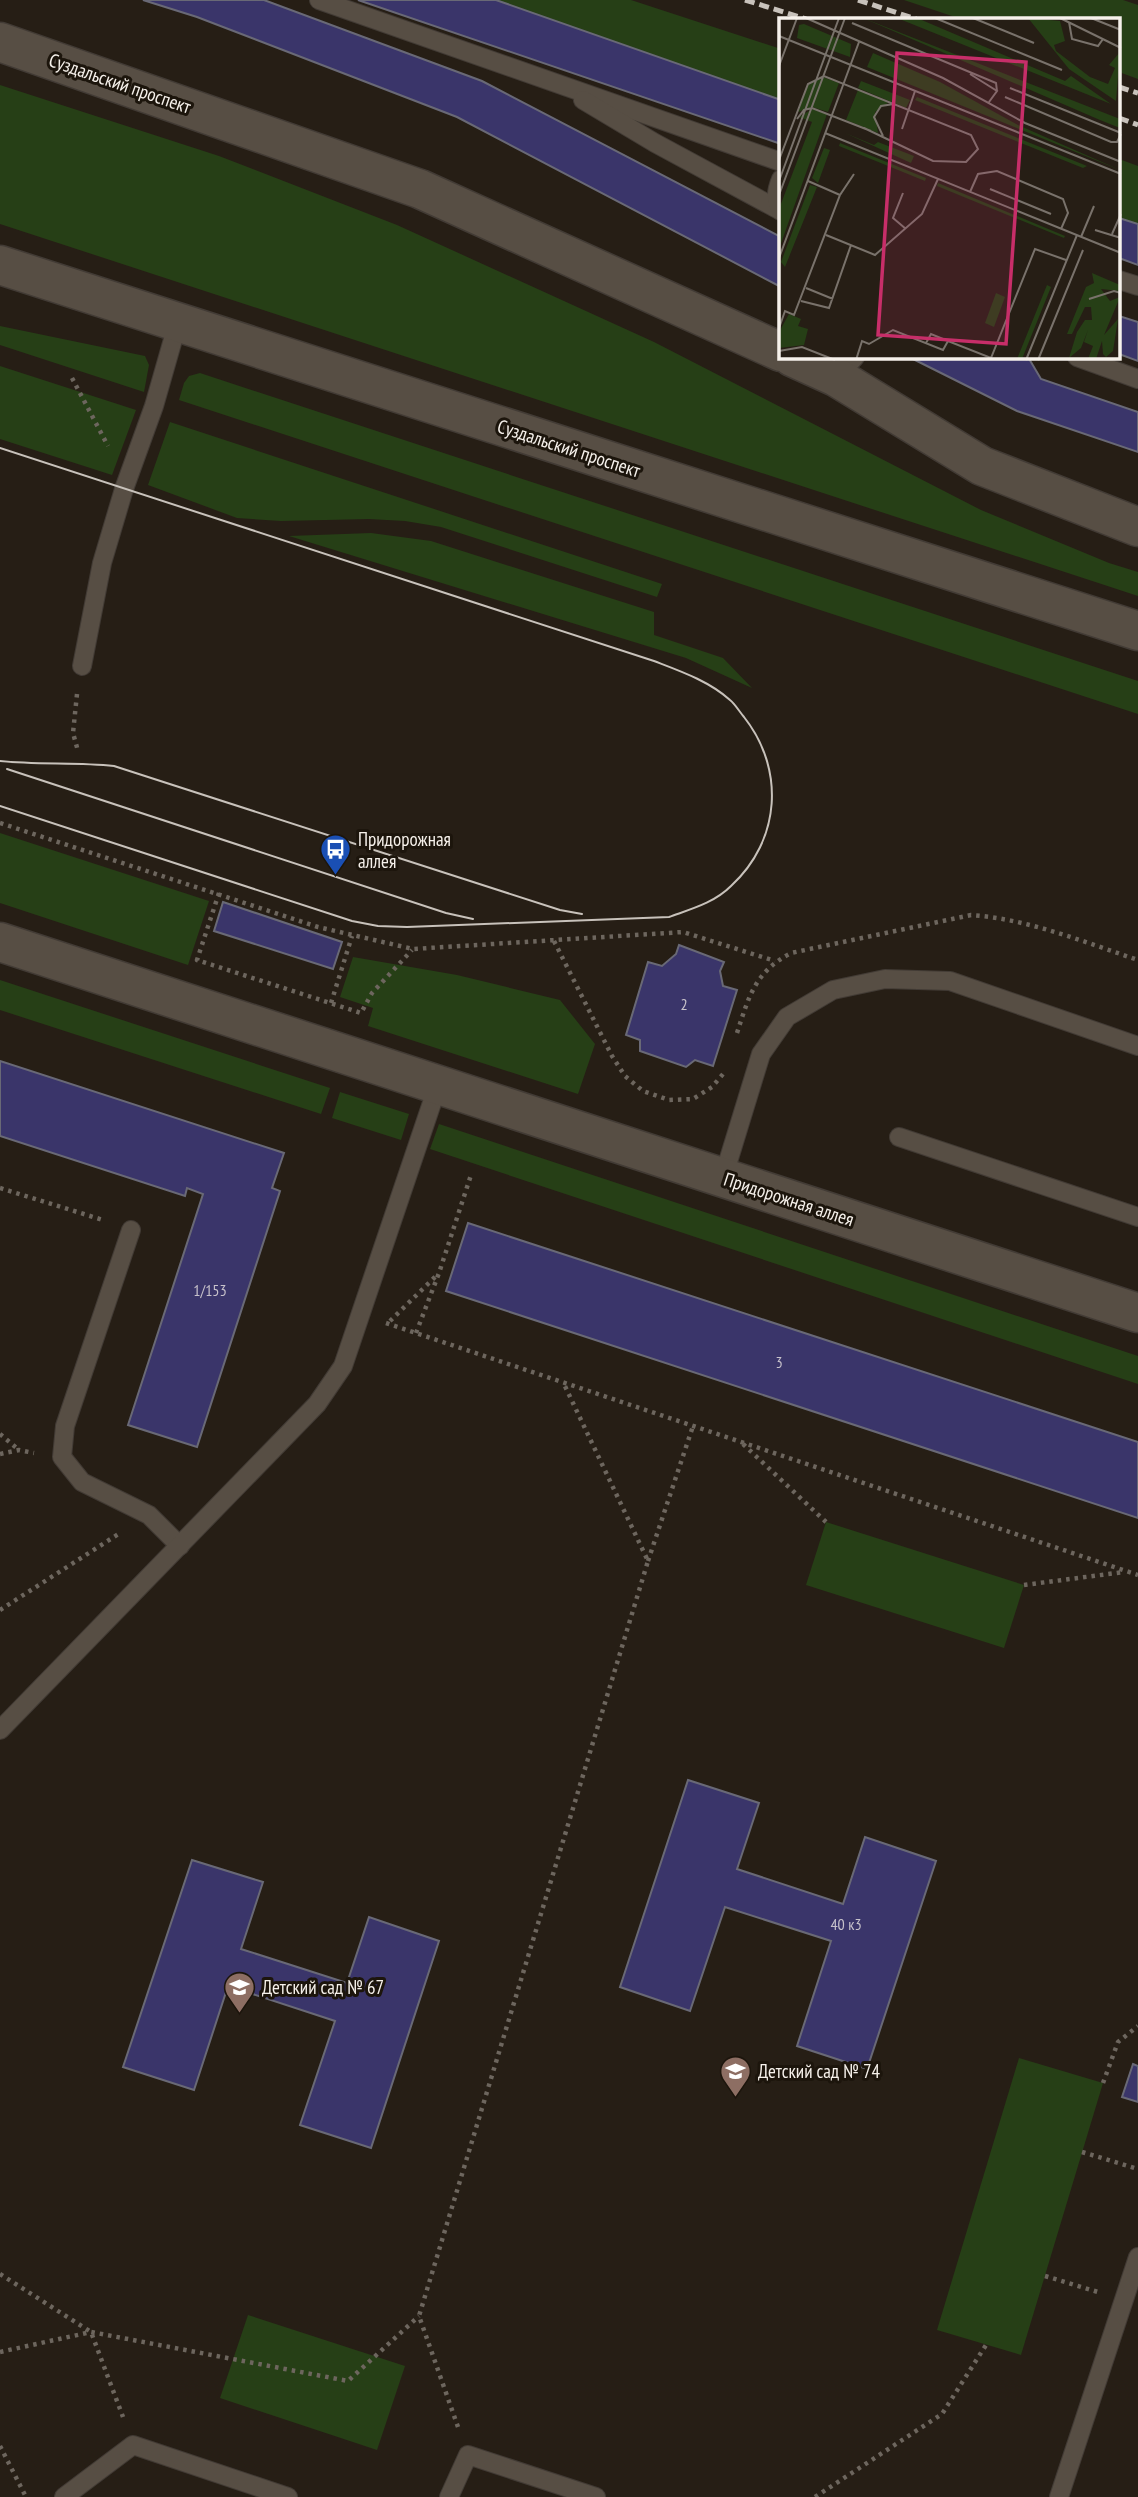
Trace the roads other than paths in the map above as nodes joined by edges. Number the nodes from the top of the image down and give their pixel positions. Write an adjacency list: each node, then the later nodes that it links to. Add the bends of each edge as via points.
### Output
1 (319, 0): 3 (lane)
2 (0, 42): 12 (main road, Суздальский проспект, via 421,189)
3 (547, 78): 4 (lane); 7 (lane)
4 (779, 161)
5 (779, 184): 6 (lane)
6 (779, 207)
7 (779, 210)
8 (0, 265): 11 (main road, Суздальский проспект)
9 (1120, 280): 10 (lane)
10 (1138, 286)
11 (178, 322): 18 (main road, Суздальский проспект); 19 (lane, via 102,563)
12 (779, 351)
13 (803, 359): 15 (main road)
14 (1083, 359): 16 (lane)
15 (846, 367): 17 (main road, via 982,466)
16 (1138, 379)
17 (1138, 527)
18 (1138, 631)
19 (82, 666)
20 (0, 942): 22 (main road, Придорожная аллея)
21 (1138, 1045): 24 (lane, via 950,981 886,979 833,990 787,1017 761,1054)
22 (438, 1085): 24 (main road, Придорожная аллея); 28 (lane, via 343,1366 317,1404)
23 (899, 1138): 25 (lane)
24 (723, 1178): 27 (main road, Придорожная аллея)
25 (1138, 1217)
26 (131, 1230): 28 (lane, via 65,1426 62,1458 82,1482 149,1515)
27 (1138, 1313)
28 (180, 1546): 29 (lane)
29 (0, 1730)
30 (1138, 2257): 35 (lane)
31 (64, 2497): 32 (lane, via 133,2445)
32 (288, 2497)
33 (449, 2497): 34 (lane, via 468,2455)
34 (596, 2497)
35 (1059, 2497)

